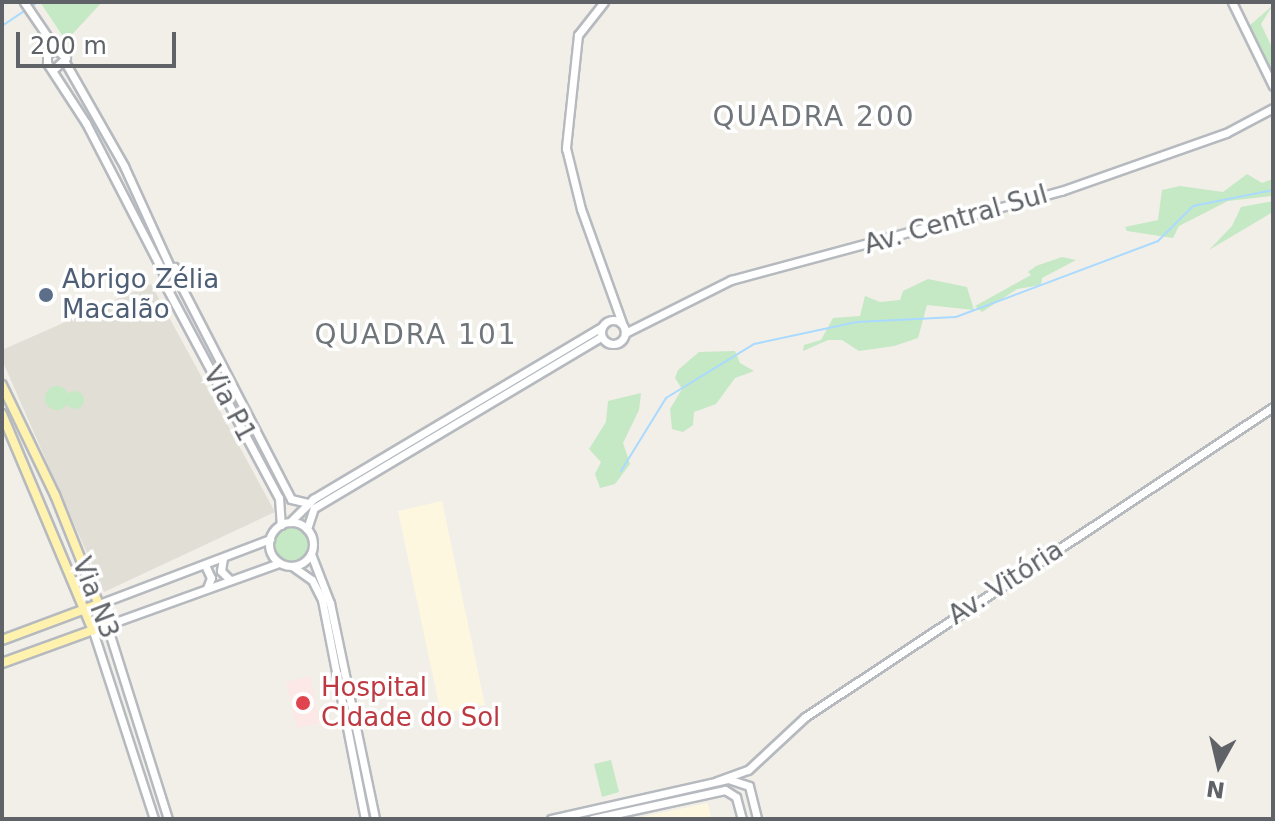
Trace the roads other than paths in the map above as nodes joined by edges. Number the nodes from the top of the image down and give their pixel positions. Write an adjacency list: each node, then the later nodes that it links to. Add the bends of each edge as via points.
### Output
1 (24, 2): 4 (street, Via P1)
2 (604, 2): 14 (street, via 584,22 576,42 566,148)
3 (1232, 2): 9 (street)
4 (40, 31): 5 (street, Via P1); 6 (street, Via P1)
5 (56, 49): 6 (street); 7 (street, Via P1)
6 (47, 54): 8 (street, Via P1)
7 (65, 62): 8 (street); 11 (street, Via P1, via 124,166)
8 (54, 69): 11 (street, Via P1)
9 (1273, 86)
10 (1273, 108): 14 (street, Av. Central Sul, via 1226,133 1061,191 731,280 636,324)
11 (166, 269): 12 (street, Via P1, via 180,271); 13 (street, Via P1)
12 (179, 282): 13 (street); 21 (street, Via P1)
13 (169, 285): 23 (street, Via P1)
14 (621, 323): 15 (street, Av. Central Sul); 16 (street, Av. Central Sul, via 615,344)
15 (600, 328): 16 (street); 27 (street, Av. Central Sul)
16 (601, 337): 30 (street, Av. Central Sul, via 314,508)
17 (2, 385): 22 (main road, Via N3)
18 (2, 407): 22 (main road, via 20,445)
19 (1273, 407): 47 (street, Av. Vitória, via 805,717)
20 (2, 414): 26 (main road, Via N3)
21 (258, 438): 23 (street); 24 (street, Via P1)
22 (30, 440): 28 (main road, Via N3)
23 (249, 441): 25 (street, Via P1)
24 (266, 453): 25 (street, via 260,452); 27 (street, Via P1, via 291,499)
25 (258, 458): 29 (street, Via P1, via 279,498)
26 (24, 461): 28 (main road, via 26,455 33,456); 40 (main road, Via N3)
27 (308, 503): 29 (street, Av. Central Sul)
28 (62, 512): 39 (main road, Via N3)
29 (285, 524): 30 (street); 31 (street)
30 (307, 529): 32 (street, via 313,541)
31 (270, 539): 33 (street); 34 (street)
32 (311, 554): 36 (street); 54 (street, via 330,603)
33 (223, 558): 35 (street); 37 (street, via 221,571)
34 (279, 563): 36 (street); 37 (street)
35 (205, 565): 38 (street, via 211,578); 39 (street)
36 (292, 566): 53 (street, via 312,580 322,600)
37 (229, 579): 38 (street)
38 (207, 588): 41 (street)
39 (99, 604): 40 (main road); 41 (main road, Via N3)
40 (85, 609): 42 (main road, Via N3); 43 (main road)
41 (107, 625): 42 (main road); 46 (street, Via N3)
42 (93, 631): 44 (main road); 45 (street)
43 (2, 640)
44 (2, 663)
45 (116, 696): 46 (street, via 144,769 150,773); 49 (street)
46 (154, 767): 52 (street, Via N3)
47 (748, 770): 48 (street); 50 (street)
48 (717, 781): 50 (street, via 745,783); 55 (street)
49 (145, 787): 51 (street); 52 (street, via 148,781 154,783)
50 (751, 791): 58 (street)
51 (154, 819)
52 (167, 819)
53 (365, 819)
54 (375, 819)
55 (551, 819)
56 (592, 819): 57 (street, via 733,792)
57 (742, 819)
58 (757, 819)

